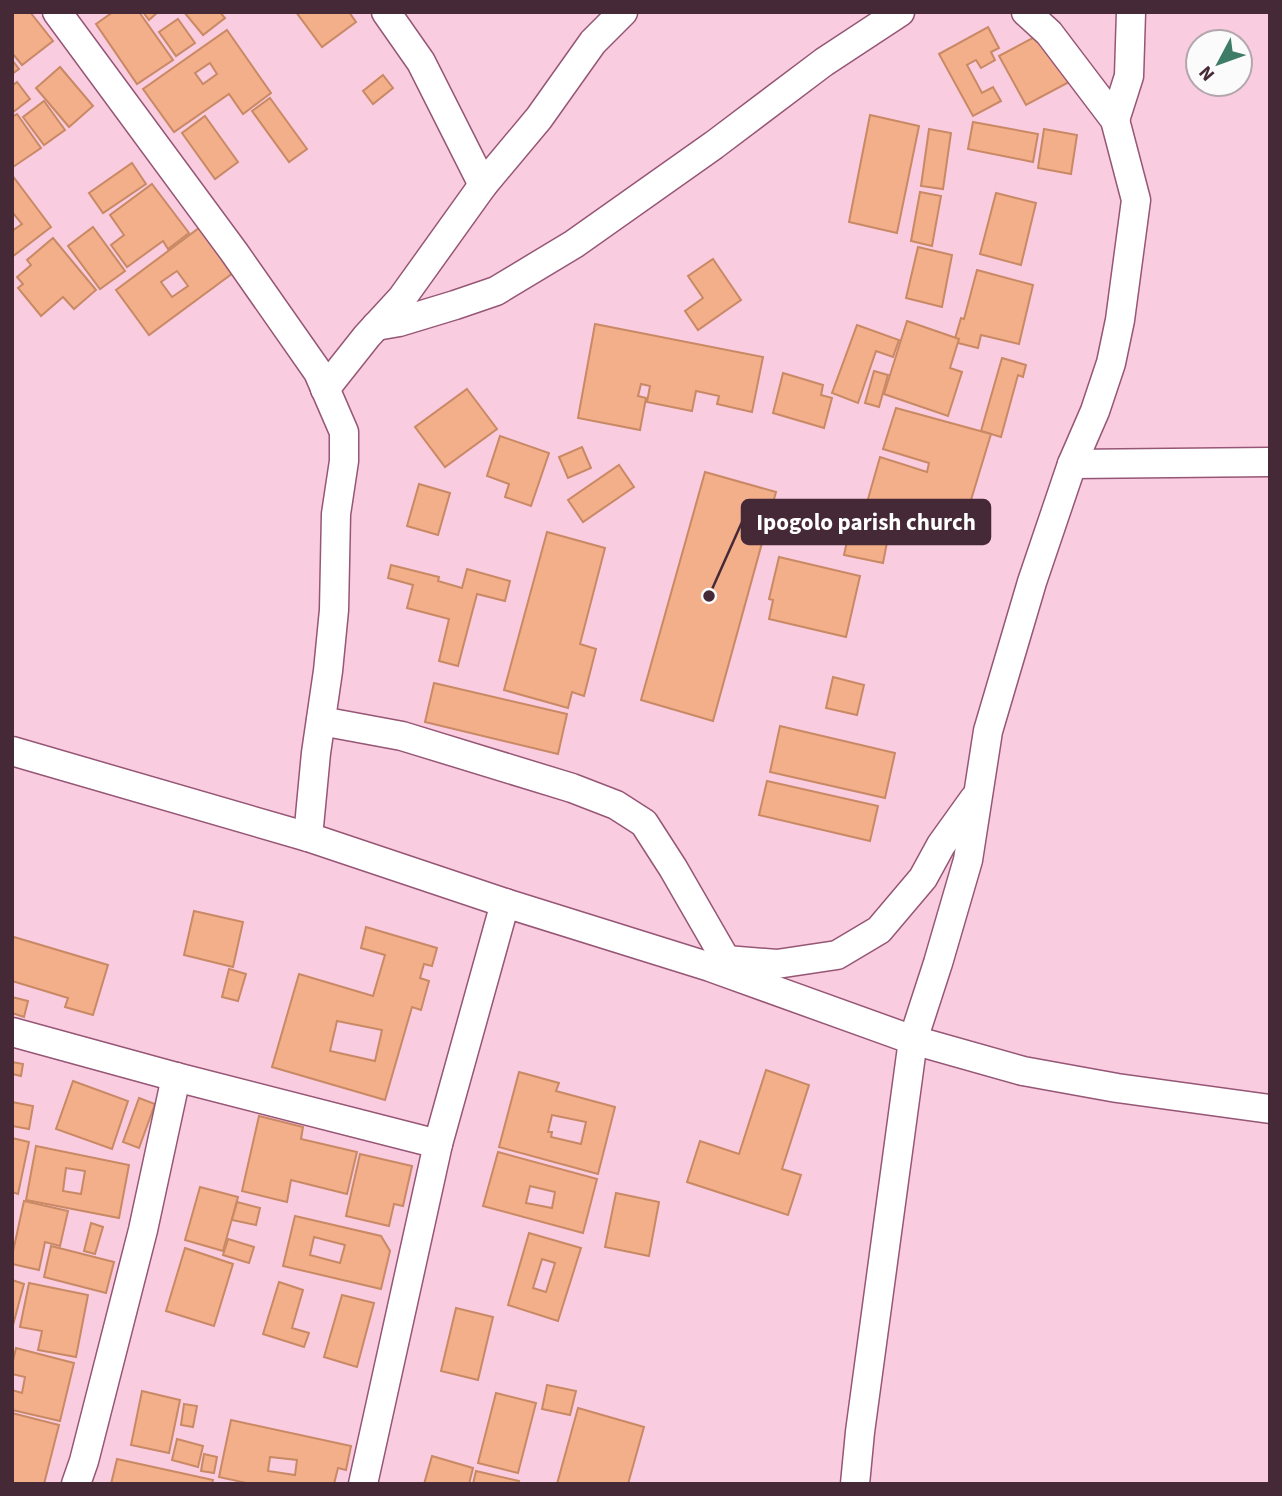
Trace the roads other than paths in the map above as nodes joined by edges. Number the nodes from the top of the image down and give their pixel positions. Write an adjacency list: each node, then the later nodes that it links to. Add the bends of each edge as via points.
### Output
1 (57, 12): 10 (street, via 234,251 318,372)
2 (386, 12): 8 (street, via 421,62)
3 (623, 12): 8 (street, via 593,42)
4 (900, 12): 9 (street, via 584,237 518,278 455,305)
5 (1026, 12): 7 (street, via 1049,33)
6 (1131, 12): 7 (street, via 1129,76)
7 (1115, 120): 12 (street, via 1136,201 1111,363)
8 (483, 186): 9 (street, via 402,298)
9 (376, 326): 10 (street)
10 (325, 389): 13 (street, via 344,432 344,461)
11 (1270, 462): 12 (street)
12 (1072, 464): 15 (street, via 988,731)
13 (321, 721): 16 (street); 18 (street, via 402,736 617,804 643,823 673,868)
14 (12, 751): 16 (street)
15 (978, 792): 18 (street, via 923,878 879,930 838,955 777,964); 20 (street, via 968,860)
16 (308, 837): 17 (street)
17 (505, 903): 18 (street); 23 (street)
18 (718, 964): 20 (street)
19 (12, 1032): 21 (street)
20 (913, 1040): 22 (street, via 1023,1071); 26 (street)
21 (176, 1077): 23 (street); 24 (street, via 144,1230)
22 (1270, 1109)
23 (438, 1144): 25 (street)
24 (76, 1484)
25 (363, 1484)
26 (855, 1484)

